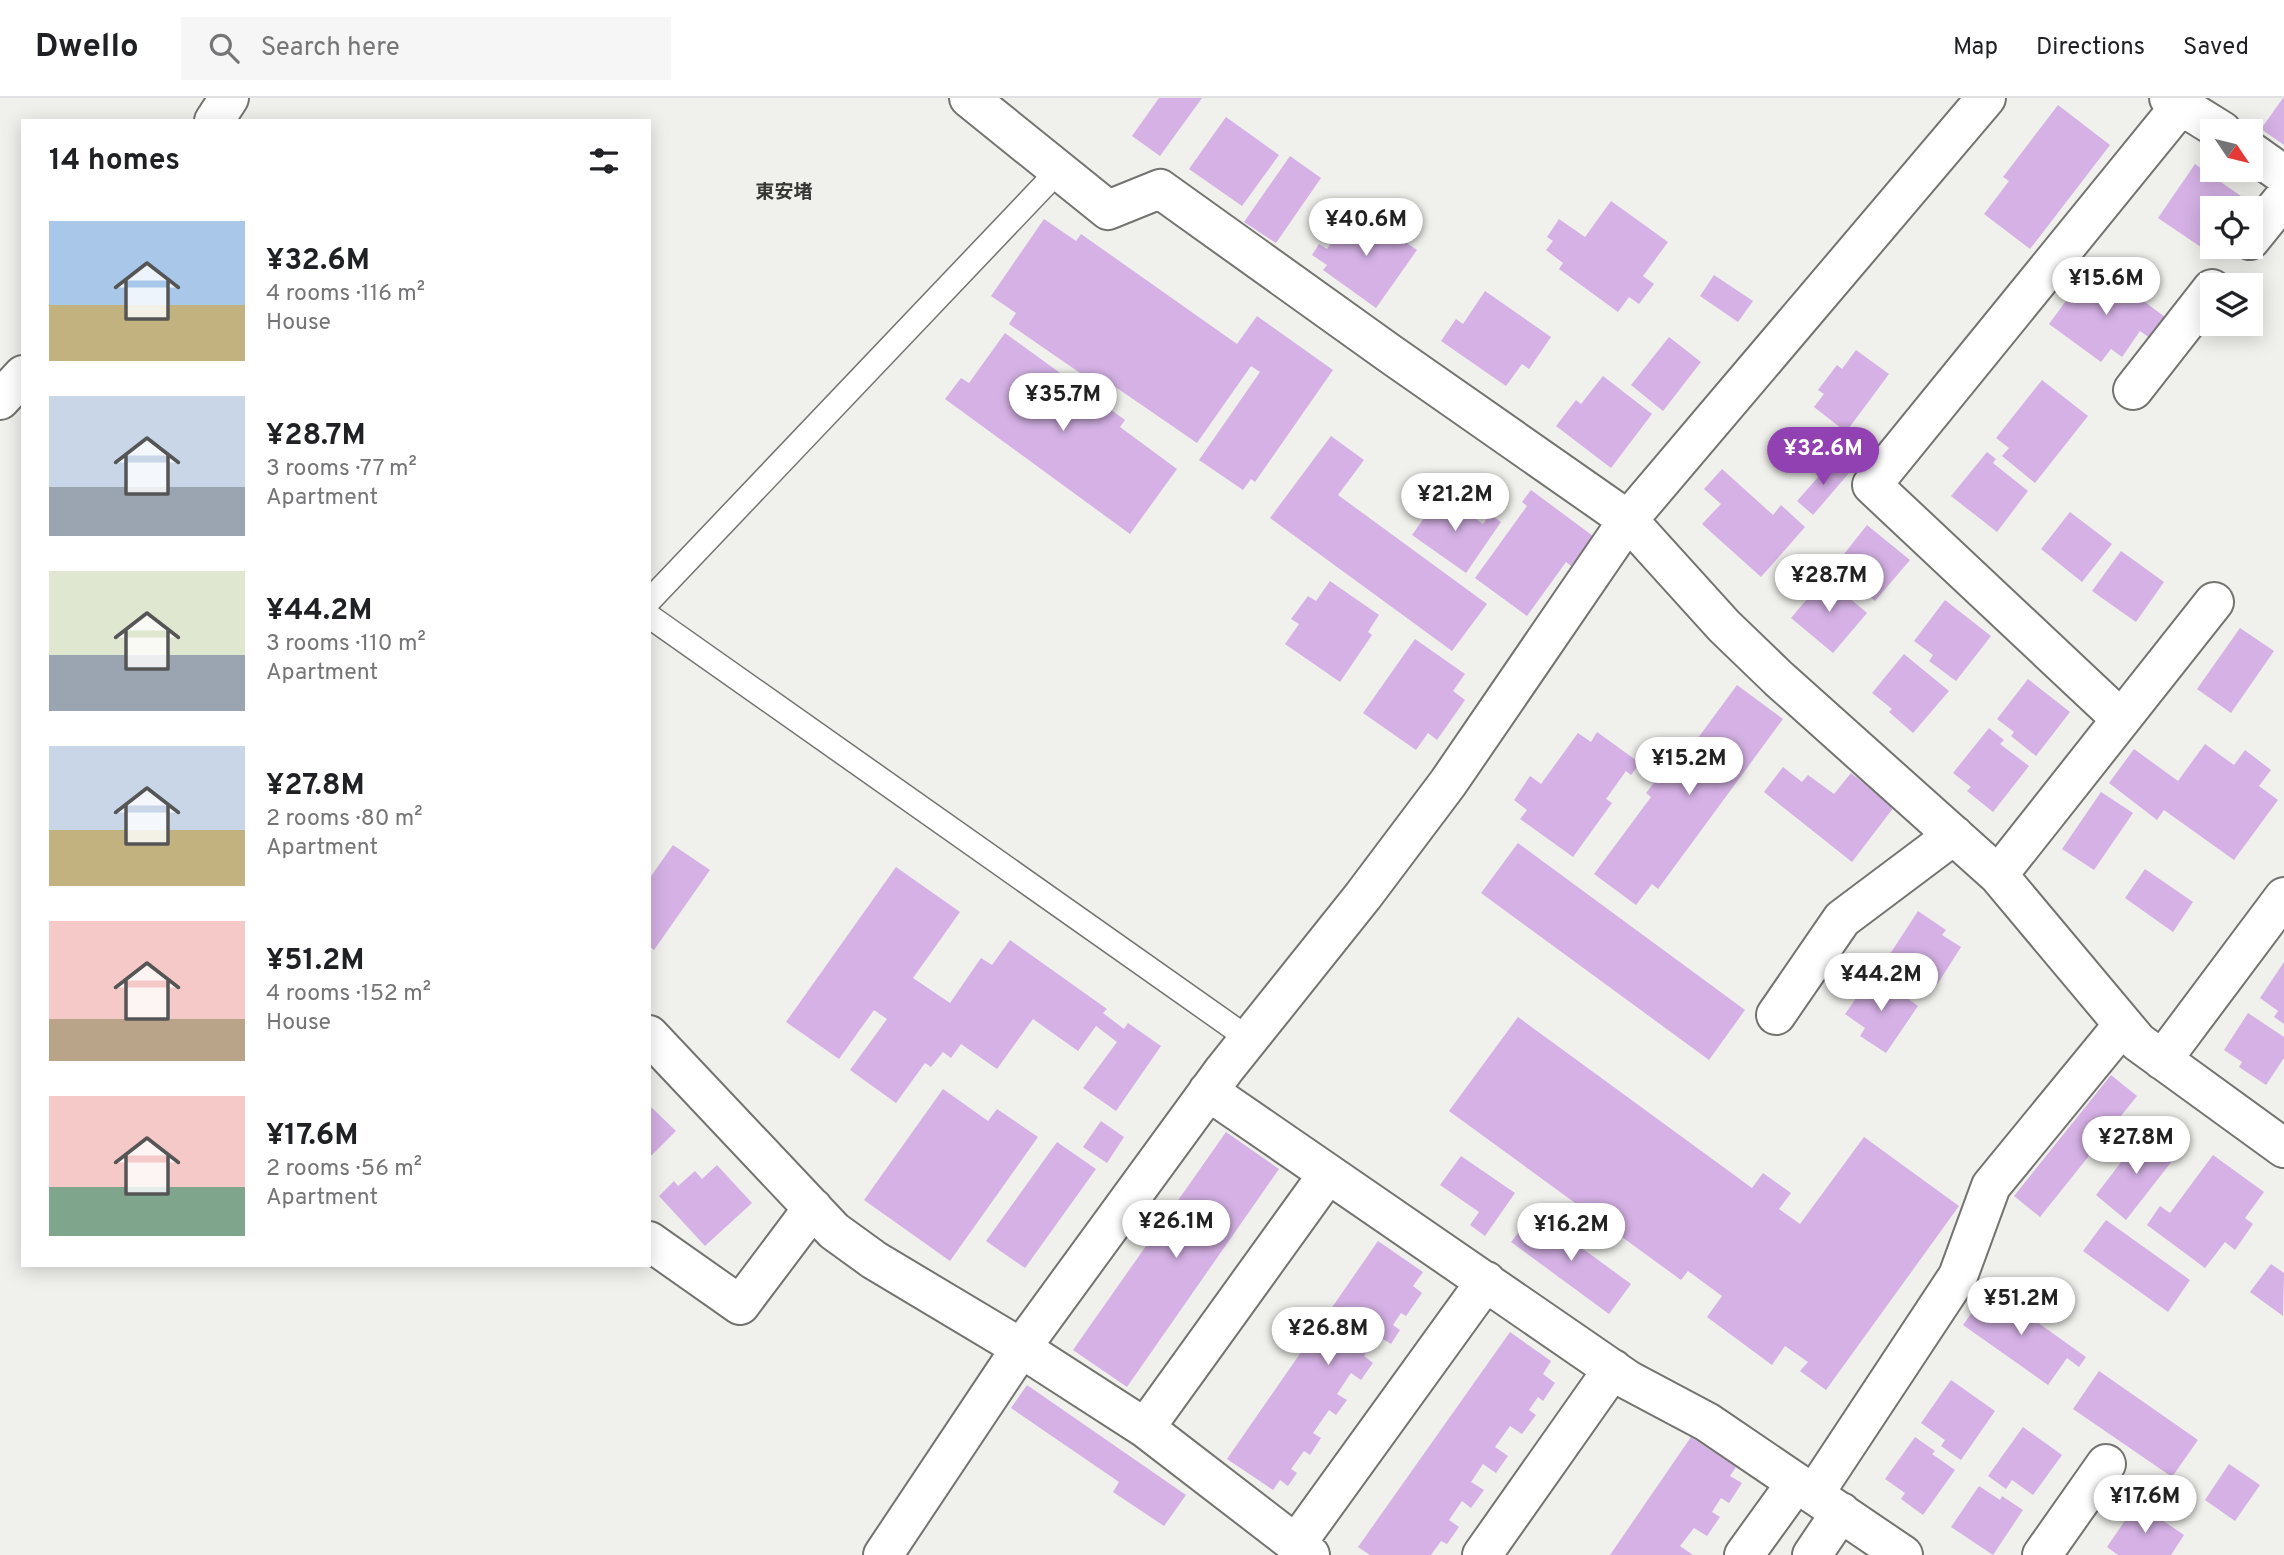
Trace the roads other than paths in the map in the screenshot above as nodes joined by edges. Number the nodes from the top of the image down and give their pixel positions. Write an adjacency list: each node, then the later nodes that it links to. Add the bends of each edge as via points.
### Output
1 (229, 98): 5 (street)
2 (969, 98): 8 (street)
3 (1986, 98): 18 (street)
4 (2175, 102): 6 (street); 22 (street, via 1872,485)
5 (215, 119)
6 (2203, 119)
7 (2263, 161): 9 (street)
8 (1059, 170): 18 (street, via 1108,210 1160,189); 19 (lane)
9 (2284, 176)
10 (2284, 198): 11 (street)
11 (2263, 224)
12 (2235, 259): 13 (street)
13 (2224, 273)
14 (2200, 304): 16 (street)
15 (21, 377): 17 (street)
16 (2133, 390)
17 (0, 400)
18 (1628, 520): 23 (street, via 1724,626); 29 (street, via 1448,783)
19 (651, 599)
20 (2214, 602): 22 (street)
21 (651, 617): 29 (lane)
22 (2121, 719): 24 (street)
23 (1954, 835): 24 (street); 26 (street, via 1842,919)
24 (1998, 875): 27 (street)
25 (2283, 900): 30 (street)
26 (1776, 1015)
27 (2123, 1025): 30 (street); 41 (street, via 1991,1186 1958,1276)
28 (651, 1037): 34 (street)
29 (1249, 1039): 31 (street)
30 (2162, 1060): 32 (street)
31 (1208, 1091): 33 (street); 37 (street)
32 (2284, 1148)
33 (1328, 1174): 36 (street); 39 (street)
34 (813, 1208): 35 (street, via 740,1305); 37 (street, via 834,1231 874,1260)
35 (651, 1242)
36 (1486, 1282): 38 (street); 42 (street)
37 (1021, 1348): 39 (street); 43 (street)
38 (1613, 1370): 41 (street, via 1707,1422); 44 (street)
39 (1145, 1428): 42 (street)
40 (2106, 1464): 48 (street)
41 (1817, 1496): 45 (street); 46 (street); 47 (street)
42 (1303, 1550)
43 (883, 1555)
44 (1482, 1555)
45 (1744, 1555)
46 (1812, 1555)
47 (1903, 1555)
48 (2042, 1555)

